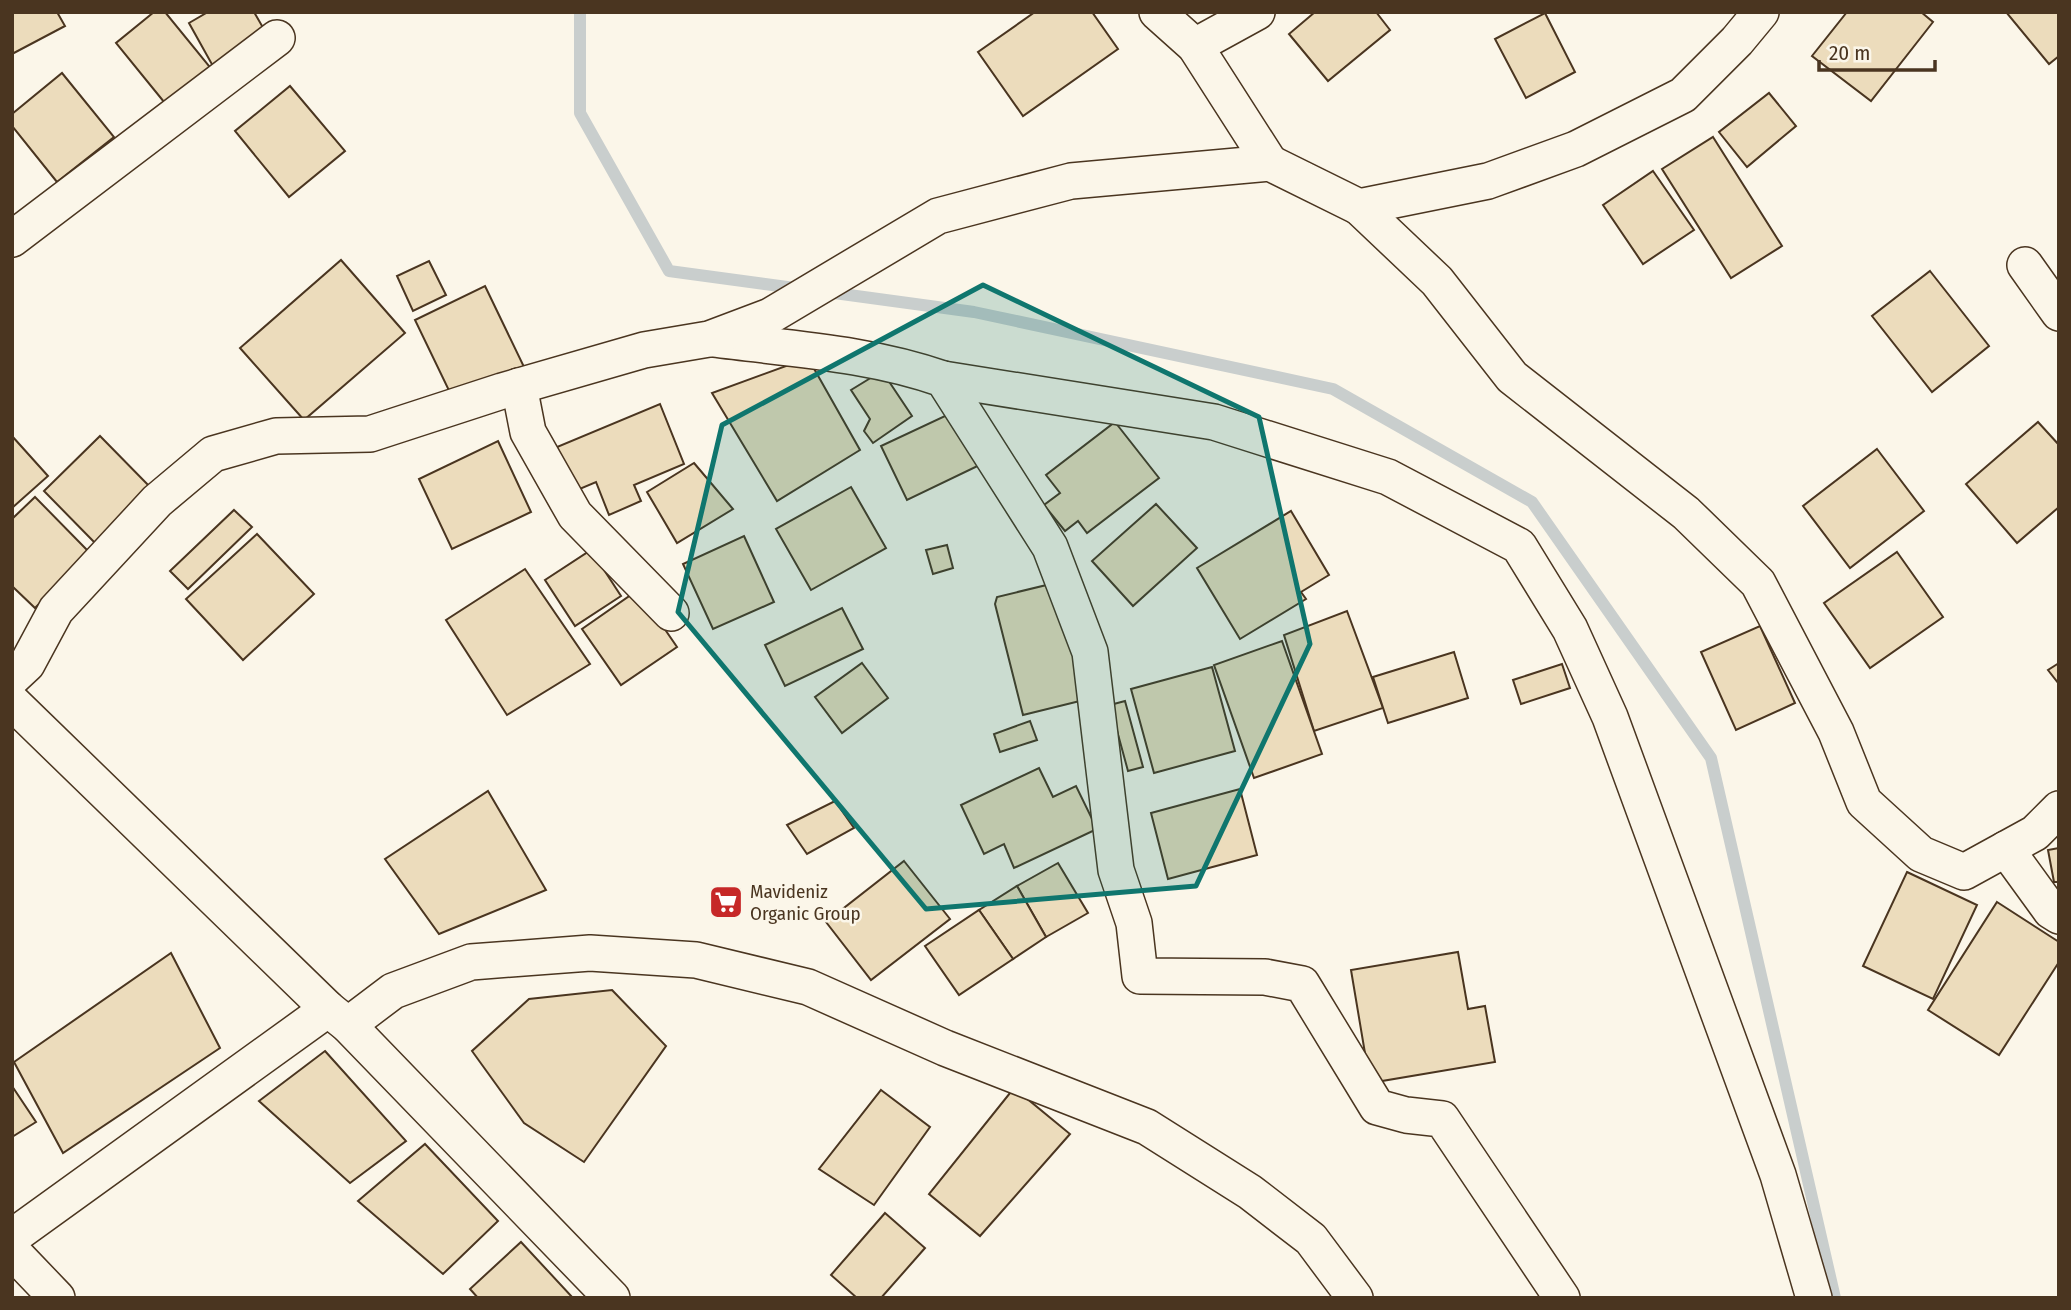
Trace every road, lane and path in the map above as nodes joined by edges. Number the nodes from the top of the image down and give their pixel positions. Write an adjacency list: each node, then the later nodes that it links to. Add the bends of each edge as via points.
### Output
1 (1157, 12): 5 (street)
2 (1257, 12): 5 (street)
3 (1761, 12): 7 (street, via 1683,95 1576,149 1488,181)
4 (277, 38): 8 (street)
5 (1195, 46): 6 (street)
6 (1270, 163): 7 (street); 11 (street, via 1071,181 938,216 770,316)
7 (1359, 207): 18 (street, via 1437,281 1512,377 1686,513 1758,583 1836,732 1864,802 1921,854 1964,872)
8 (12, 239)
9 (2025, 265): 10 (street)
10 (2059, 313)
11 (709, 339): 12 (street, via 859,358); 13 (street, via 644,350)
12 (943, 379): 26 (street, via 1050,547 1090,652 1116,870 1134,923 1140,976 1265,978 1302,984 1377,1107 1442,1119); 27 (street, via 1214,422 1388,477 1518,546 1570,629 1611,717 1778,1175)
13 (519, 386): 14 (street, via 528,432 575,515); 15 (street, via 370,434 276,436 213,454 157,500 56,610)
14 (671, 613)
15 (17, 664)
16 (12, 702): 20 (street)
17 (2059, 809): 18 (street, via 2035,833)
18 (2006, 849): 19 (street, via 2050,911)
19 (2059, 916)
20 (338, 1017): 21 (street); 24 (street); 25 (street, via 471,962 590,953 696,960 808,987 945,1048 1147,1127 1250,1192 1311,1239)
21 (12, 1237)
22 (12, 1251): 23 (street)
23 (57, 1298)
24 (612, 1298)
25 (1355, 1298)
26 (1562, 1298)
27 (1814, 1298)

